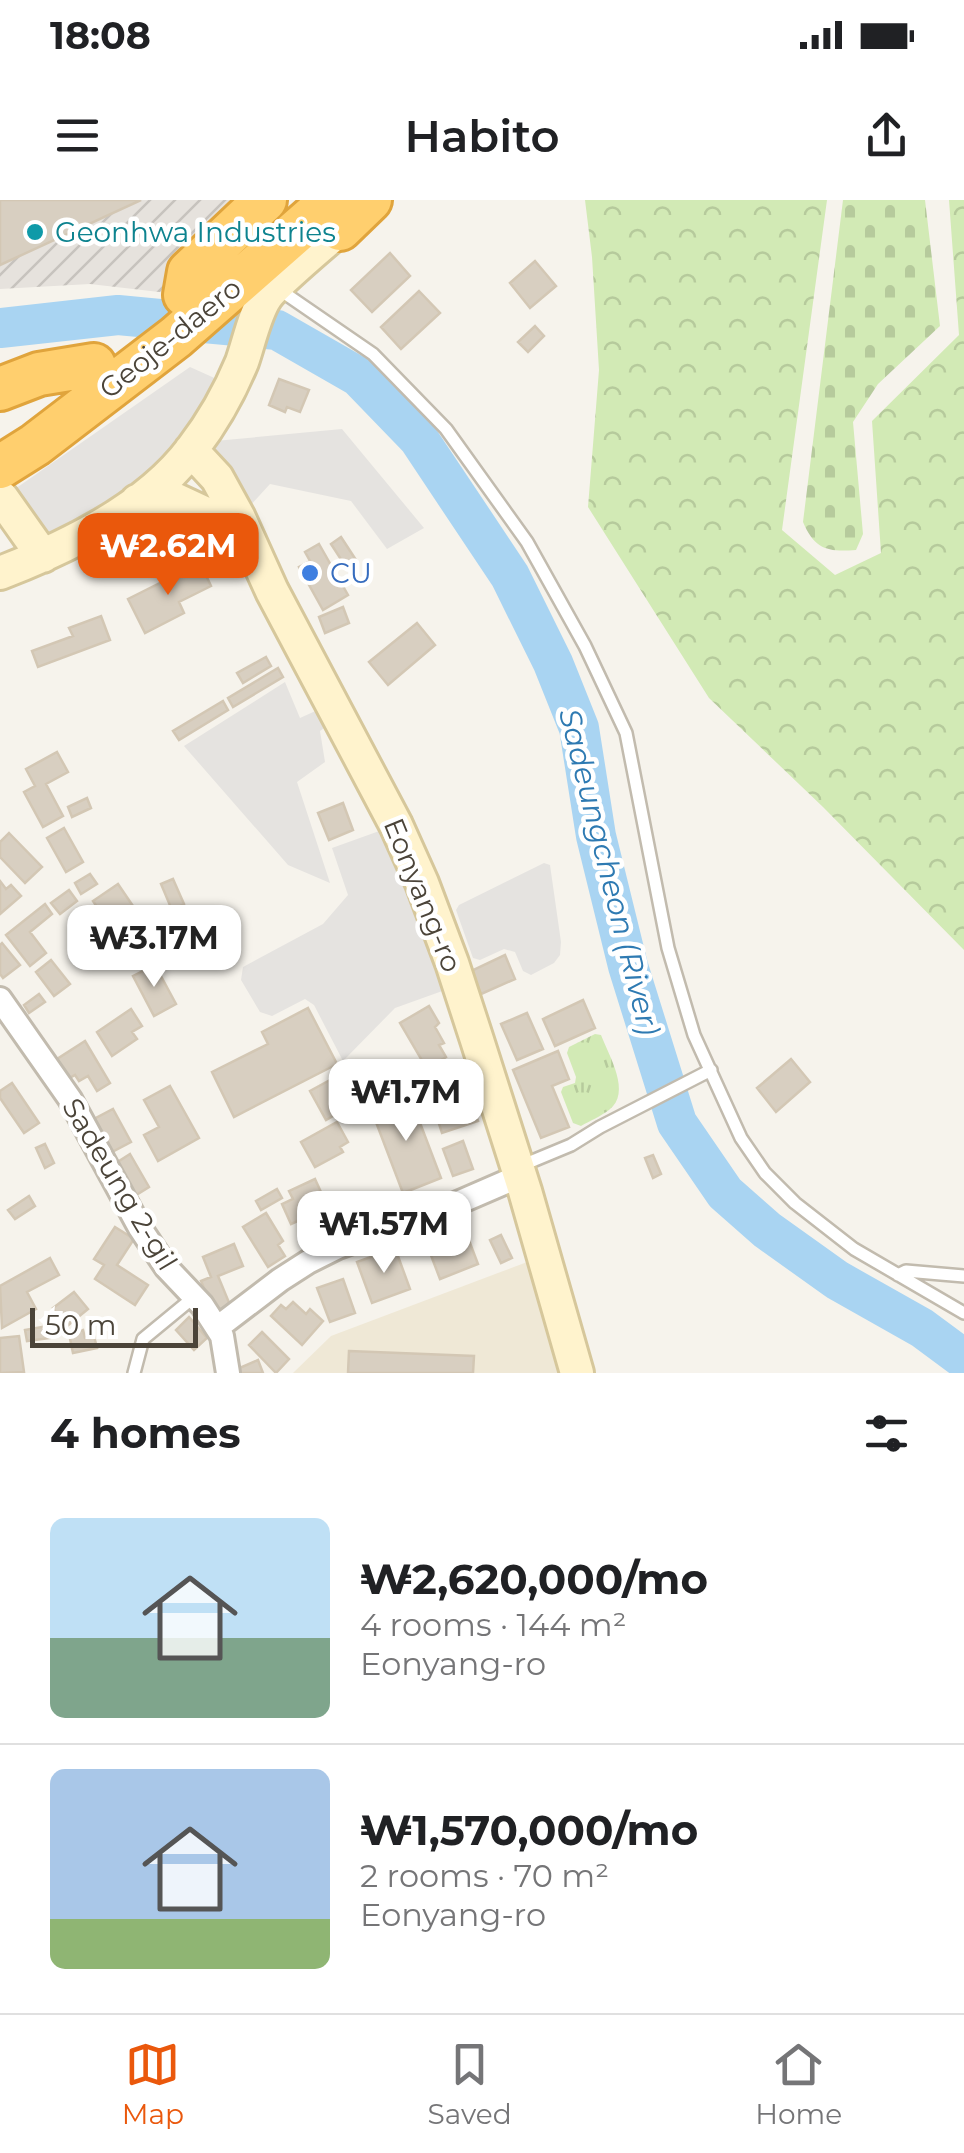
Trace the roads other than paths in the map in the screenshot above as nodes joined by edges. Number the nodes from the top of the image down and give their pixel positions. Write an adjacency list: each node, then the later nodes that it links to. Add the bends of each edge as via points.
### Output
1 (265, 200): 5 (highway, via 189,272)
2 (291, 200): 5 (highway, Geoje-daero)
3 (347, 210): 4 (highway, Geoje-daero)
4 (256, 292): 8 (street, via 240,366); 12 (highway, Geoje-daero, via 176,337 35,445); 18 (lane, via 374,354 446,429 527,542 626,733 668,948)
5 (185, 295): 6 (highway, Geoje-daero)
6 (107, 356): 7 (highway); 9 (highway, Geoje-daero)
7 (0, 388)
8 (214, 414): 10 (street); 11 (street)
9 (0, 433)
10 (191, 450): 11 (street, Eonyang-ro); 13 (street)
11 (217, 478): 14 (street, Eonyang-ro)
12 (1, 482): 15 (street)
13 (137, 501): 14 (street, via 172,498 215,518); 15 (street)
14 (252, 548): 19 (street, Eonyang-ro, via 422,883)
15 (43, 556): 16 (street)
16 (0, 573)
17 (0, 999): 22 (street, Sadeung 2-gil, via 70,1099 148,1241)
18 (711, 1070): 19 (lane); 20 (lane, via 741,1138 765,1173 794,1204)
19 (519, 1172): 24 (street, via 308,1262); 27 (street, Eonyang-ro)
20 (898, 1275): 21 (lane, via 906,1270); 23 (lane)
21 (964, 1276)
22 (194, 1297): 24 (street, Sadeung 2-gil); 25 (lane, via 144,1339)
23 (964, 1313)
24 (217, 1328): 26 (street, Sadeung 2-gil)
25 (134, 1373)
26 (228, 1373)
27 (578, 1373)

